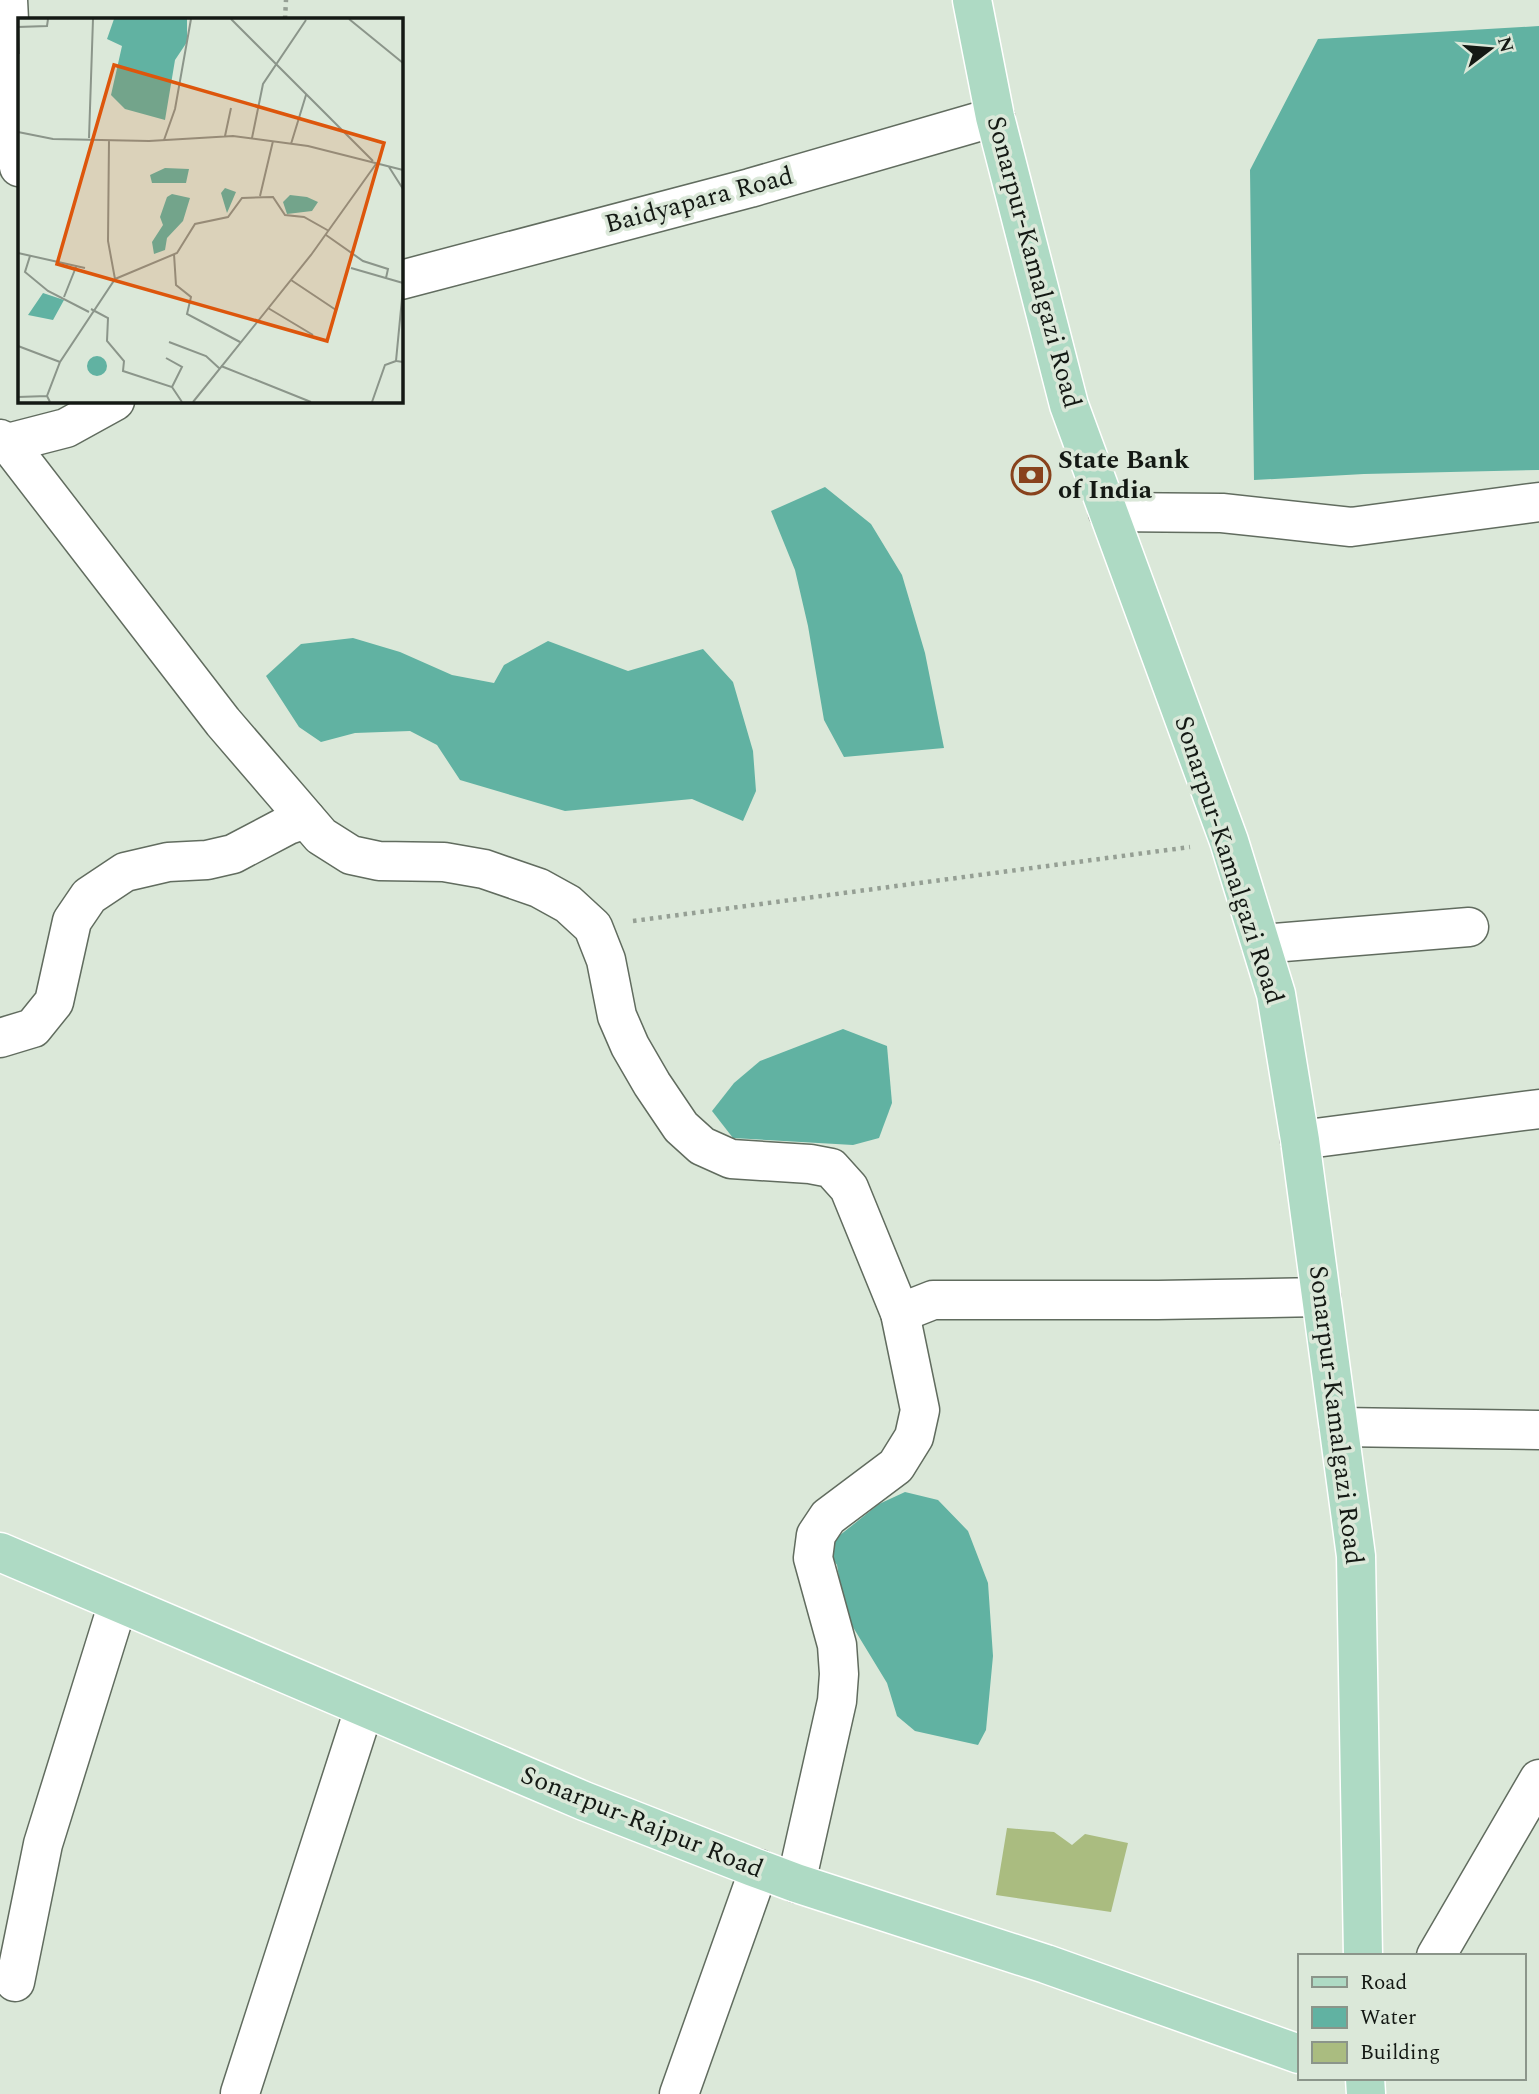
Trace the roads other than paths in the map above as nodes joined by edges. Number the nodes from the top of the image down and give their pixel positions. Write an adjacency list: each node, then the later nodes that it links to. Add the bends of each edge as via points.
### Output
1 (8, 0): 4 (street)
2 (972, 0): 3 (main road, Sonarpur-Kamalgazi Road)
3 (995, 117): 5 (street, Baidyapara Road, via 750,188); 9 (main road, Sonarpur-Kamalgazi Road, via 1069,405)
4 (12, 148)
5 (402, 280)
6 (113, 402): 7 (street, via 66,428)
7 (4, 441): 10 (street, via 223,722)
8 (1539, 502): 9 (street, via 1351,527 1222,513)
9 (1108, 512): 12 (main road, Sonarpur-Kamalgazi Road, via 1229,841)
10 (306, 819): 13 (street, via 233,854 125,872 89,896 72,921 54,1002 33,1028); 17 (street, via 321,836 351,855 484,869 539,888 568,904 593,927 606,960 617,1016 681,1127 702,1146 731,1158 831,1168 849,1188)
11 (1469, 927): 12 (street)
12 (1261, 944): 15 (main road, Sonarpur-Kamalgazi Road, via 1276,994)
13 (0, 1038)
14 (1539, 1109): 15 (street)
15 (1300, 1140): 16 (main road, Sonarpur-Kamalgazi Road)
16 (1321, 1297): 17 (street, via 933,1300); 18 (main road, Sonarpur-Kamalgazi Road)
17 (900, 1313): 25 (street, via 920,1410 914,1437 896,1466 828,1517 816,1535 813,1559 837,1645 839,1674)
18 (1339, 1427): 19 (street); 26 (main road, Sonarpur-Kamalgazi Road, via 1356,1556)
19 (1539, 1430)
20 (0, 1552): 21 (main road, Sonarpur-Rajpur Road)
21 (118, 1603): 22 (main road, Sonarpur-Rajpur Road); 28 (street, via 43,1844)
22 (364, 1709): 24 (main road, Sonarpur-Rajpur Road); 30 (street)
23 (1539, 1779): 27 (street)
24 (759, 1869): 25 (main road, Sonarpur-Rajpur Road); 31 (street)
25 (796, 1883): 29 (main road, Sonarpur-Rajpur Road, via 1046,1964)
26 (1363, 1954)
27 (1437, 1954)
28 (15, 1982)
29 (1298, 2054)
30 (240, 2093)
31 (679, 2094)

